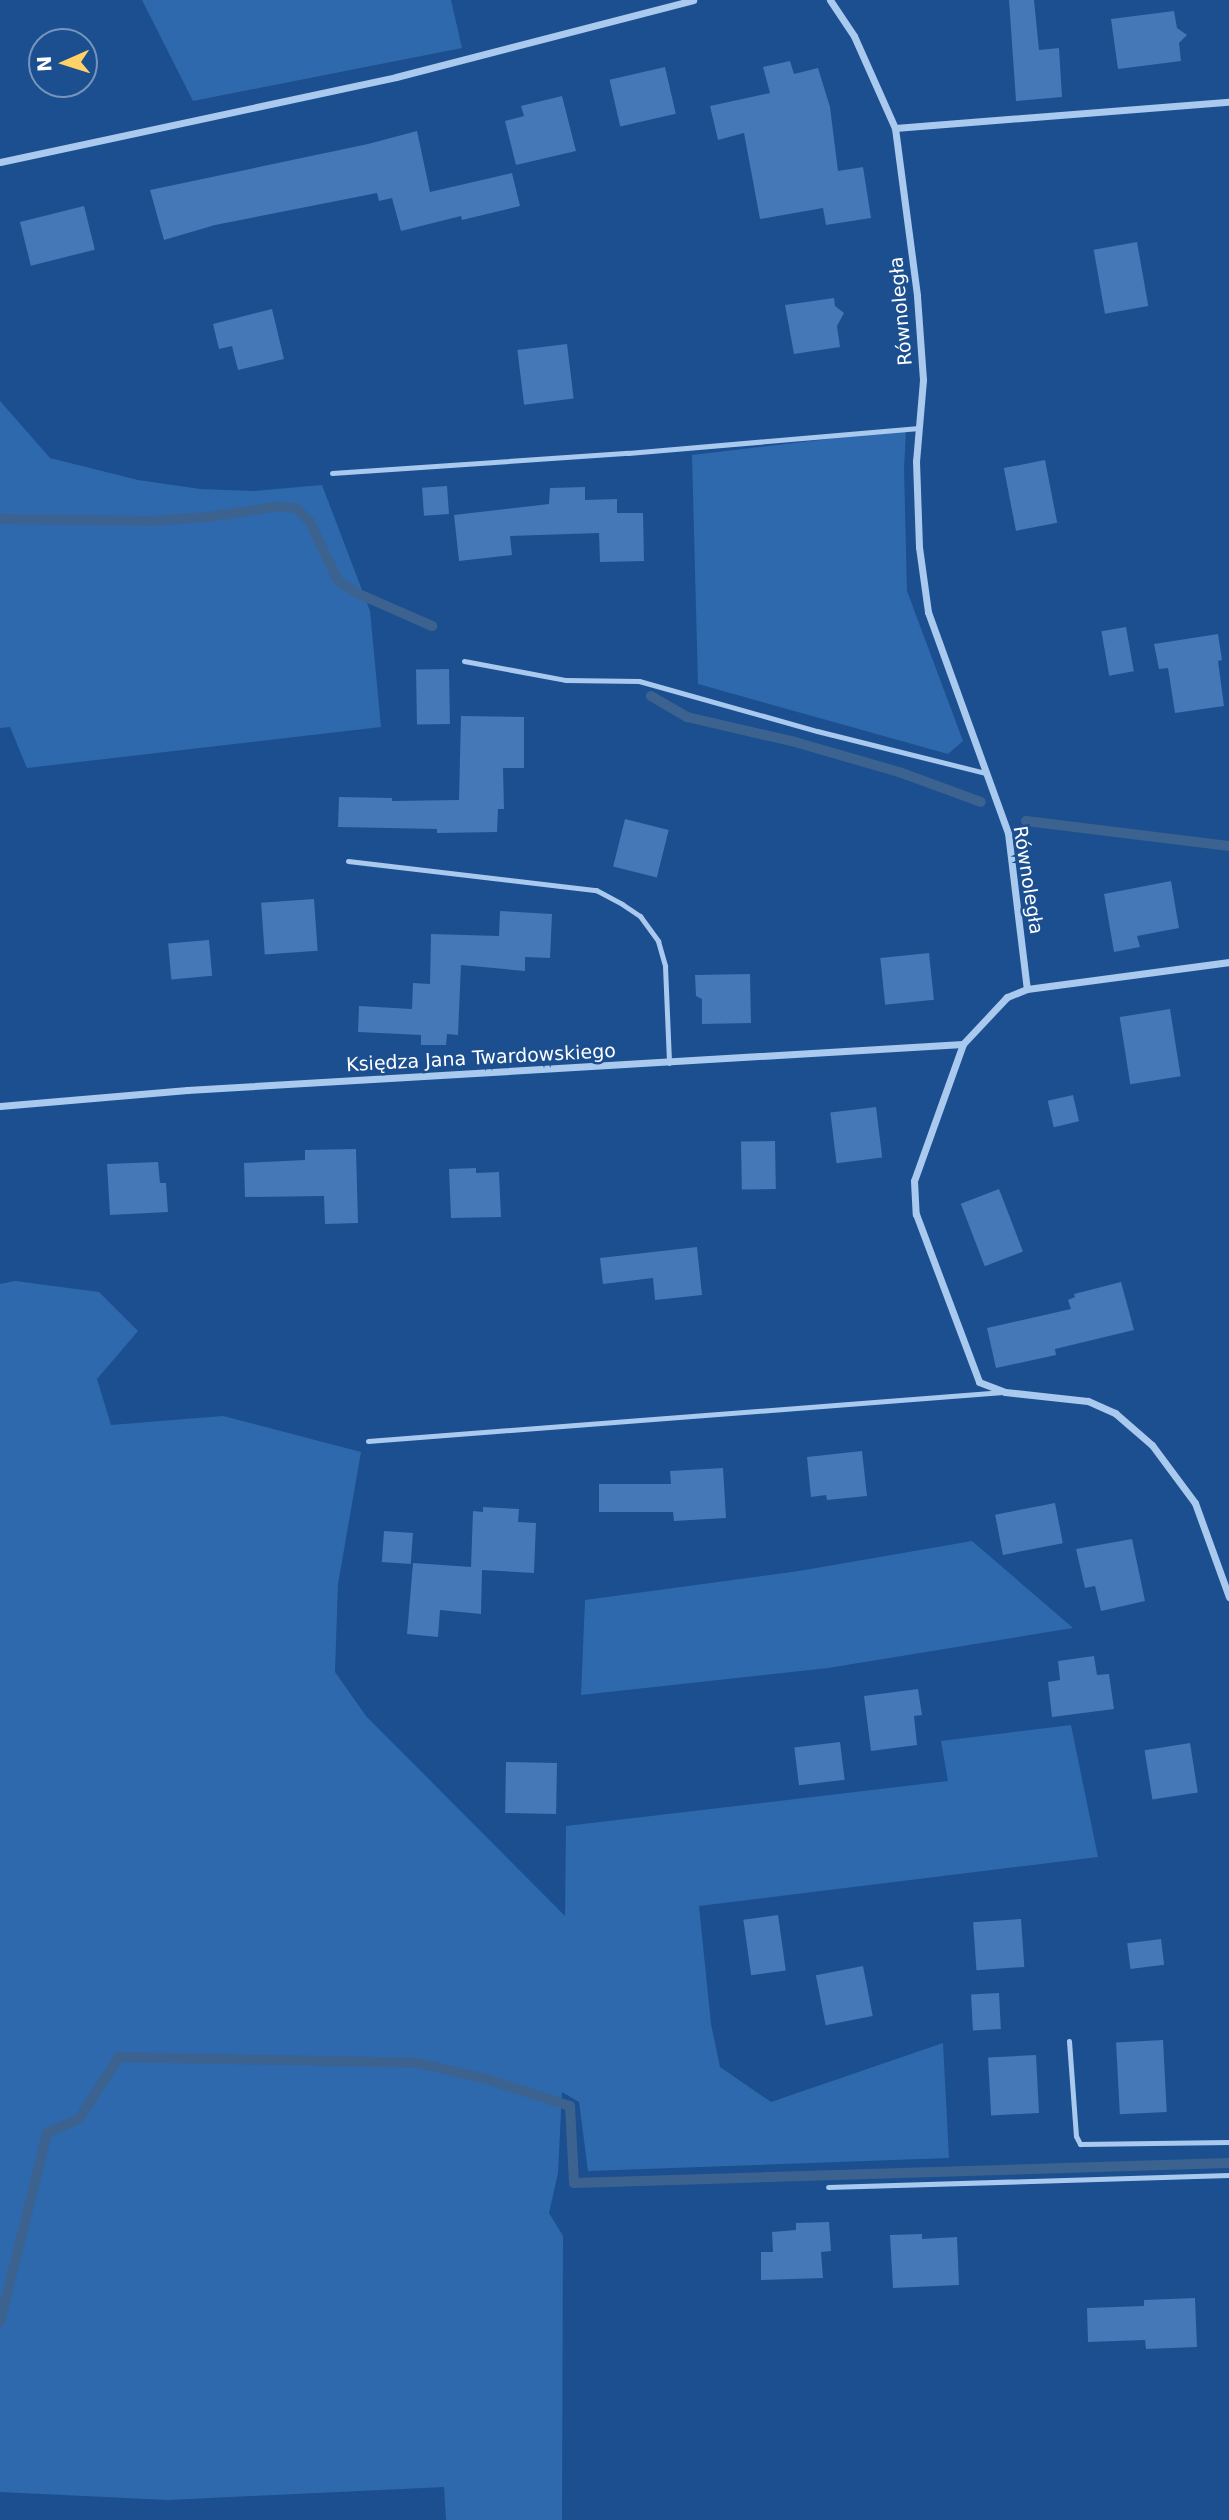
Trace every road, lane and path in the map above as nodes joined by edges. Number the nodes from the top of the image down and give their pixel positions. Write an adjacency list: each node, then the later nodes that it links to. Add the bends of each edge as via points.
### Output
1 (693, 0): 5 (street, via 397,77)
2 (830, 0): 4 (street, Równoległa, via 854,36)
3 (1229, 102): 4 (street)
4 (895, 128): 6 (street, Równoległa, via 917,296 923,380)
5 (0, 162)
6 (919, 428): 7 (lane); 9 (street, Równoległa, via 919,547 928,612)
7 (332, 473)
8 (464, 660): 9 (lane, via 566,680 639,681 817,732)
9 (986, 773): 12 (street, Równoległa, via 1008,833)
10 (348, 860): 14 (lane, via 596,890 622,904 640,916 658,941 665,966)
11 (1229, 962): 12 (street)
12 (1027, 989): 13 (street, via 1007,997)
13 (963, 1044): 14 (street, Księdza Jana Twardowskiego); 16 (street, via 914,1181 916,1214 979,1382)
14 (668, 1063): 15 (street, Księdza Jana Twardowskiego, via 187,1090)
15 (0, 1106)
16 (1005, 1392): 17 (lane); 18 (street, via 1088,1401 1115,1413 1152,1445 1195,1503)
17 (368, 1441)
18 (1229, 1597)
19 (1069, 2041): 20 (lane, via 1080,2144)
20 (1229, 2142)
21 (1229, 2175): 22 (lane)
22 (828, 2187)

